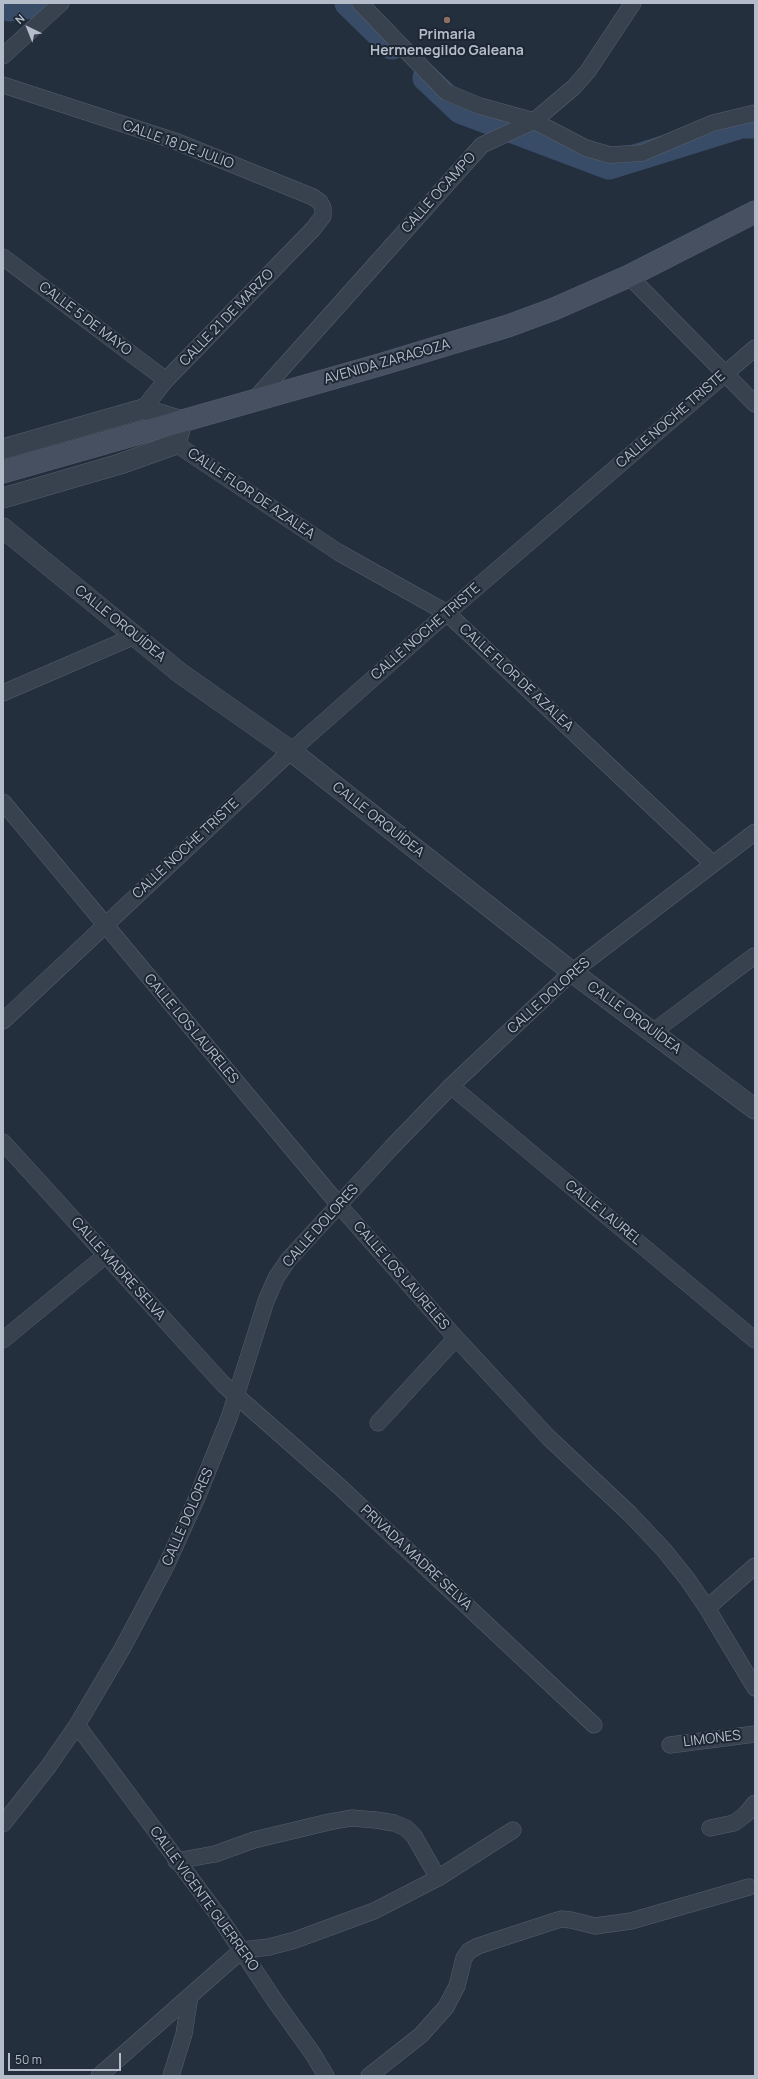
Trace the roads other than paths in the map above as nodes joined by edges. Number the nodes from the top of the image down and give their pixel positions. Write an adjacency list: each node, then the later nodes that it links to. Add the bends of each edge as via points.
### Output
1 (61, 3): 4 (street)
2 (360, 3): 7 (street, via 446,92)
3 (632, 3): 7 (street, CALLE OCAMPO, via 588,71 574,87)
4 (3, 56)
5 (3, 85): 9 (street, CALLE 18 DE JULIO, via 175,141 313,197 323,208 323,216)
6 (755, 113): 7 (street, via 713,123 642,153 623,155 586,148)
7 (528, 123): 15 (street, CALLE OCAMPO, via 482,145)
8 (755, 212): 11 (main road, AVENIDA ZARAGOZA)
9 (313, 229): 14 (street, CALLE 21 DE MARZO)
10 (3, 257): 14 (street, CALLE 5 DE MAYO)
11 (629, 276): 13 (street); 15 (main road, AVENIDA ZARAGOZA, via 508,326)
12 (755, 348): 13 (street, CALLE NOCHE TRISTE)
13 (725, 374): 16 (street); 24 (street, CALLE NOCHE TRISTE)
14 (166, 380): 17 (street, CALLE 21 DE MARZO)
15 (254, 400): 18 (main road, AVENIDA ZARAGOZA)
16 (755, 404)
17 (143, 409): 18 (street); 20 (street)
18 (182, 421): 19 (street); 21 (main road, AVENIDA ZARAGOZA)
19 (176, 444): 22 (street, via 120,464); 24 (street, CALLE FLOR DE AZALEA, via 338,552)
20 (3, 449)
21 (3, 472)
22 (3, 498)
23 (3, 528): 25 (street, CALLE ORQUÍDEA)
24 (447, 613): 27 (street, CALLE NOCHE TRISTE); 30 (street, CALLE FLOR DE AZALEA)
25 (135, 636): 26 (street); 27 (street, CALLE ORQUÍDEA, via 180,673)
26 (3, 693)
27 (291, 751): 31 (street, CALLE NOCHE TRISTE); 33 (street, CALLE ORQUÍDEA)
28 (3, 802): 31 (street, CALLE LOS LAURELES)
29 (755, 832): 30 (street, CALLE DOLORES)
30 (712, 863): 33 (street, CALLE DOLORES)
31 (105, 925): 34 (street, CALLE NOCHE TRISTE); 39 (street, CALLE LOS LAURELES)
32 (754, 956): 35 (street)
33 (572, 972): 35 (street, CALLE ORQUÍDEA); 36 (street, CALLE DOLORES)
34 (3, 1021)
35 (653, 1032): 37 (street, CALLE ORQUÍDEA)
36 (451, 1086): 39 (street, CALLE DOLORES); 43 (street, CALLE LAUREL)
37 (755, 1109)
38 (3, 1142): 40 (street, CALLE MADRE SELVA)
39 (339, 1205): 41 (street, CALLE LOS LAURELES); 44 (street, CALLE DOLORES, via 288,1260 276,1278)
40 (106, 1255): 42 (street); 44 (street, CALLE MADRE SELVA, via 200,1360)
41 (456, 1338): 45 (street); 47 (street, CALLE LOS LAURELES, via 548,1437 630,1514 679,1568)
42 (3, 1340)
43 (755, 1340)
44 (235, 1394): 49 (street, CALLE DOLORES, via 216,1451 166,1566 122,1649); 50 (street, PRIVADA MADRE SELVA, via 340,1487)
45 (378, 1423)
46 (755, 1566): 47 (street)
47 (707, 1608): 48 (street, CALLE LOS LAURELES)
48 (755, 1688)
49 (77, 1725): 54 (street, CALLE DOLORES); 57 (street, CALLE VICENTE GUERRERO)
50 (594, 1725)
51 (755, 1734): 52 (street, LIMONES)
52 (670, 1745)
53 (755, 1803): 55 (street, via 734,1823)
54 (3, 1824)
55 (710, 1828)
56 (513, 1830): 58 (street)
57 (176, 1861): 58 (street, via 215,1854 254,1840 351,1818 394,1823 406,1828 414,1836); 60 (street, CALLE VICENTE GUERRERO)
58 (438, 1878): 60 (street, via 374,1912 334,1927 282,1944)
59 (750, 1887): 65 (street, via 631,1921 595,1926 561,1919 478,1946 469,1951 464,1958 457,1986 446,2007 421,2035)
60 (242, 1950): 61 (street); 64 (street, CALLE VICENTE GUERRERO, via 314,2054)
61 (190, 1996): 62 (street); 63 (street, via 184,2034)
62 (99, 2076)
63 (171, 2076)
64 (326, 2076)
65 (369, 2076)

